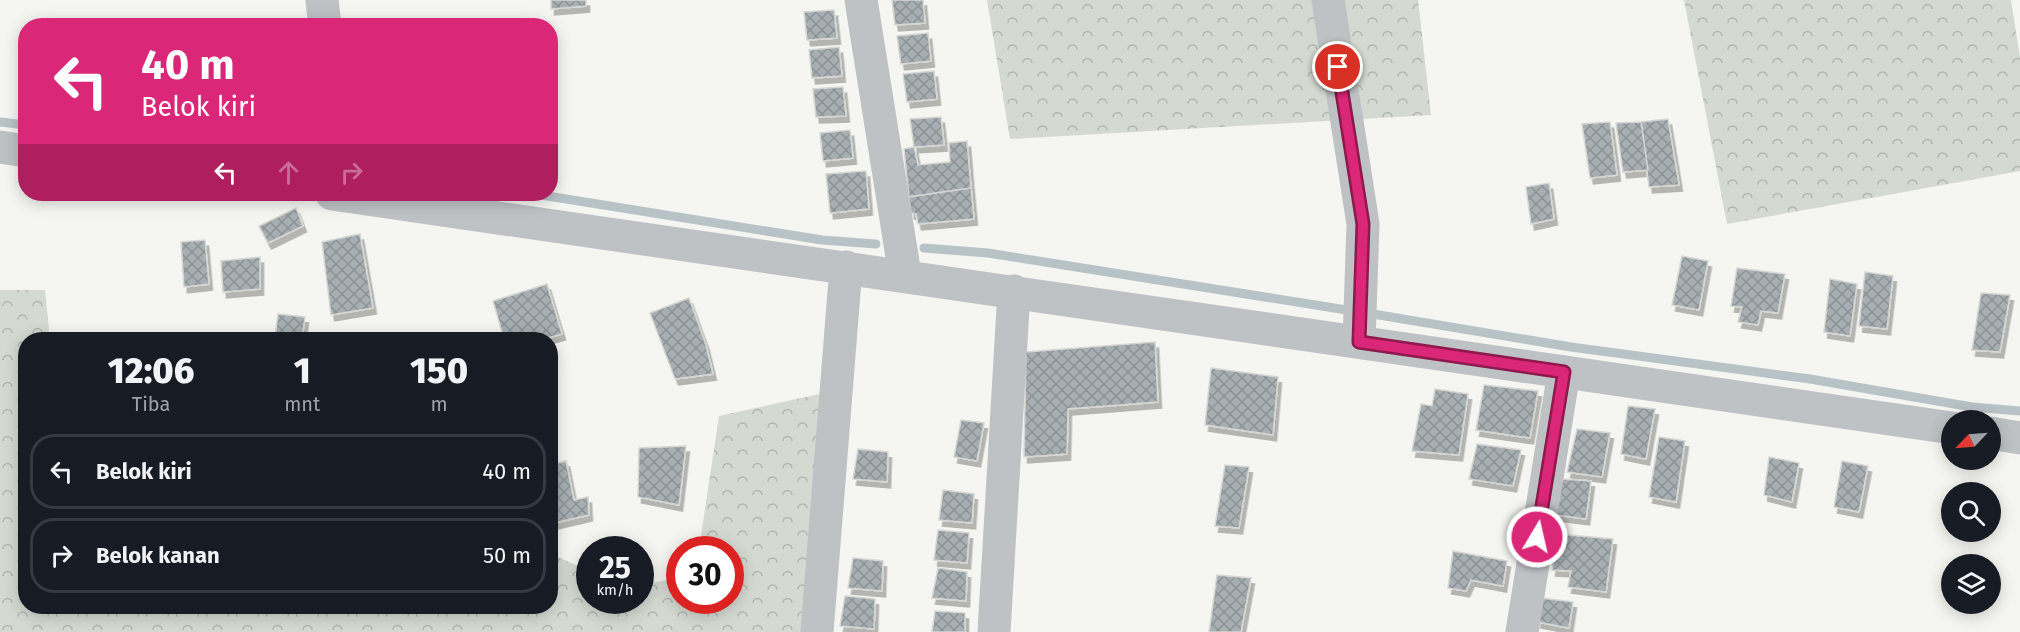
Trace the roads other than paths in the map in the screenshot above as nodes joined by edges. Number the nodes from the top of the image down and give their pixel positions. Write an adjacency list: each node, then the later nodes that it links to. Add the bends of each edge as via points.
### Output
1 (322, 0): 4 (street)
2 (861, 0): 9 (street)
3 (1328, 0): 11 (street, via 1363,224)
4 (324, 18)
5 (0, 147): 6 (street)
6 (18, 150)
7 (381, 201): 8 (street)
8 (846, 267): 9 (street); 16 (street)
9 (905, 275): 10 (street)
10 (1014, 291): 11 (street); 17 (street)
11 (1359, 337): 12 (street)
12 (1564, 372): 13 (street); 18 (street)
13 (1941, 426)
14 (2001, 435): 15 (street)
15 (2020, 438)
16 (817, 632)
17 (994, 632)
18 (1522, 632)

